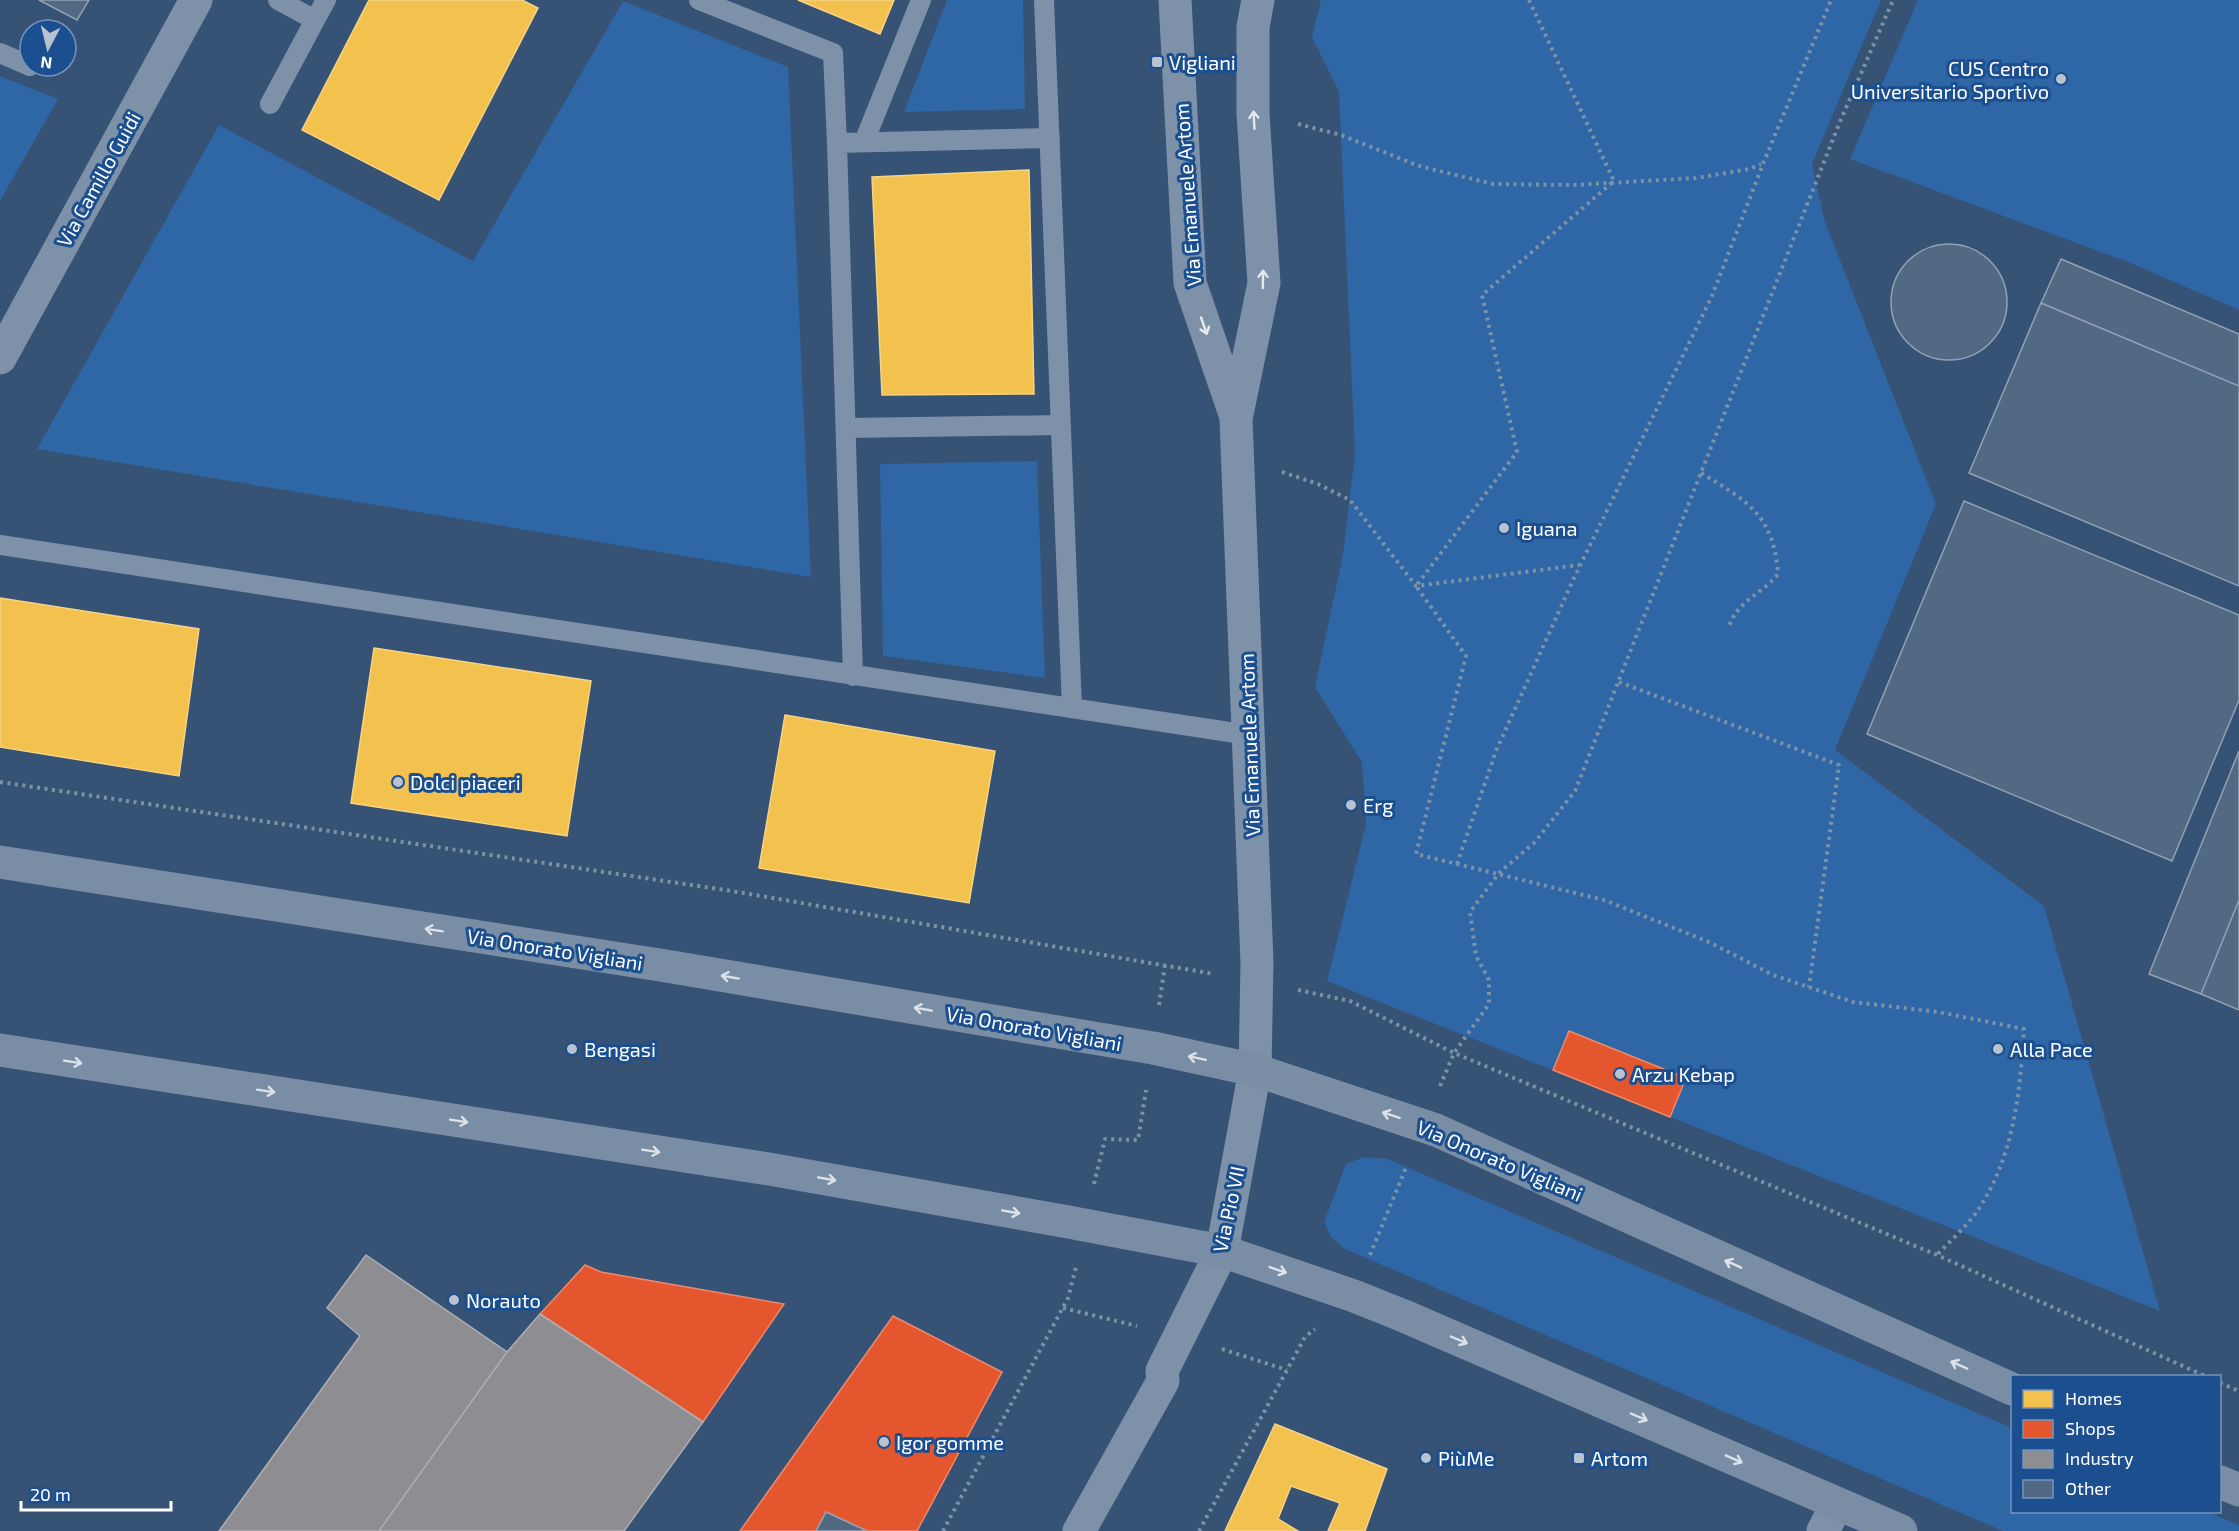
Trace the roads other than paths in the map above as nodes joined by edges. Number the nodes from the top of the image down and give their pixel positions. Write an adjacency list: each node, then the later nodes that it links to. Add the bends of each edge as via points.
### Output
1 (196, 0): 16 (street, Via Camillo Guidi)
2 (278, 0): 9 (lane)
3 (326, 0): 9 (lane)
4 (699, 0): 14 (lane, via 833,53)
5 (921, 0): 15 (lane)
6 (1044, 0): 13 (lane)
7 (1175, 0): 17 (street, Via Emanuele Artom, one-way to 17, via 1190,283)
8 (1258, 0): 17 (street, Via Emanuele Artom, one-way to 8, via 1264,283 1253,114 1253,27)
9 (315, 20): 12 (lane)
10 (0, 53): 11 (lane)
11 (18, 61)
12 (270, 104)
13 (1050, 138): 15 (lane); 18 (lane)
14 (837, 142): 15 (lane); 19 (lane)
15 (864, 142)
16 (3, 345)
17 (1236, 419): 23 (street, Via Emanuele Artom)
18 (1061, 425): 19 (lane); 22 (lane)
19 (846, 428): 21 (lane)
20 (0, 545): 21 (lane)
21 (853, 676): 22 (lane)
22 (1072, 708): 23 (lane)
23 (1249, 735): 26 (street, Via Emanuele Artom, via 1257,963)
24 (0, 862): 26 (main road, Via Onorato Vigliani, one-way to 24, via 1152,1048 666,966)
25 (0, 1050): 27 (main road, one-way to 27, via 769,1169)
26 (1255, 1070): 27 (street, Via Pio VII); 29 (main road, Via Onorato Vigliani, one-way to 26, via 1424,1126)
27 (1222, 1251): 28 (street, Via Pio VII); 32 (main road, one-way to 32, via 1354,1296)
28 (1162, 1371): 33 (street, Via Pio VII, via 1154,1375); 34 (street, Via Pio VII, via 1163,1381)
29 (2011, 1388)
30 (2221, 1482): 31 (main road)
31 (2239, 1490)
32 (1830, 1517): 35 (main road)
33 (1066, 1531)
34 (1079, 1531)
35 (1901, 1531)

